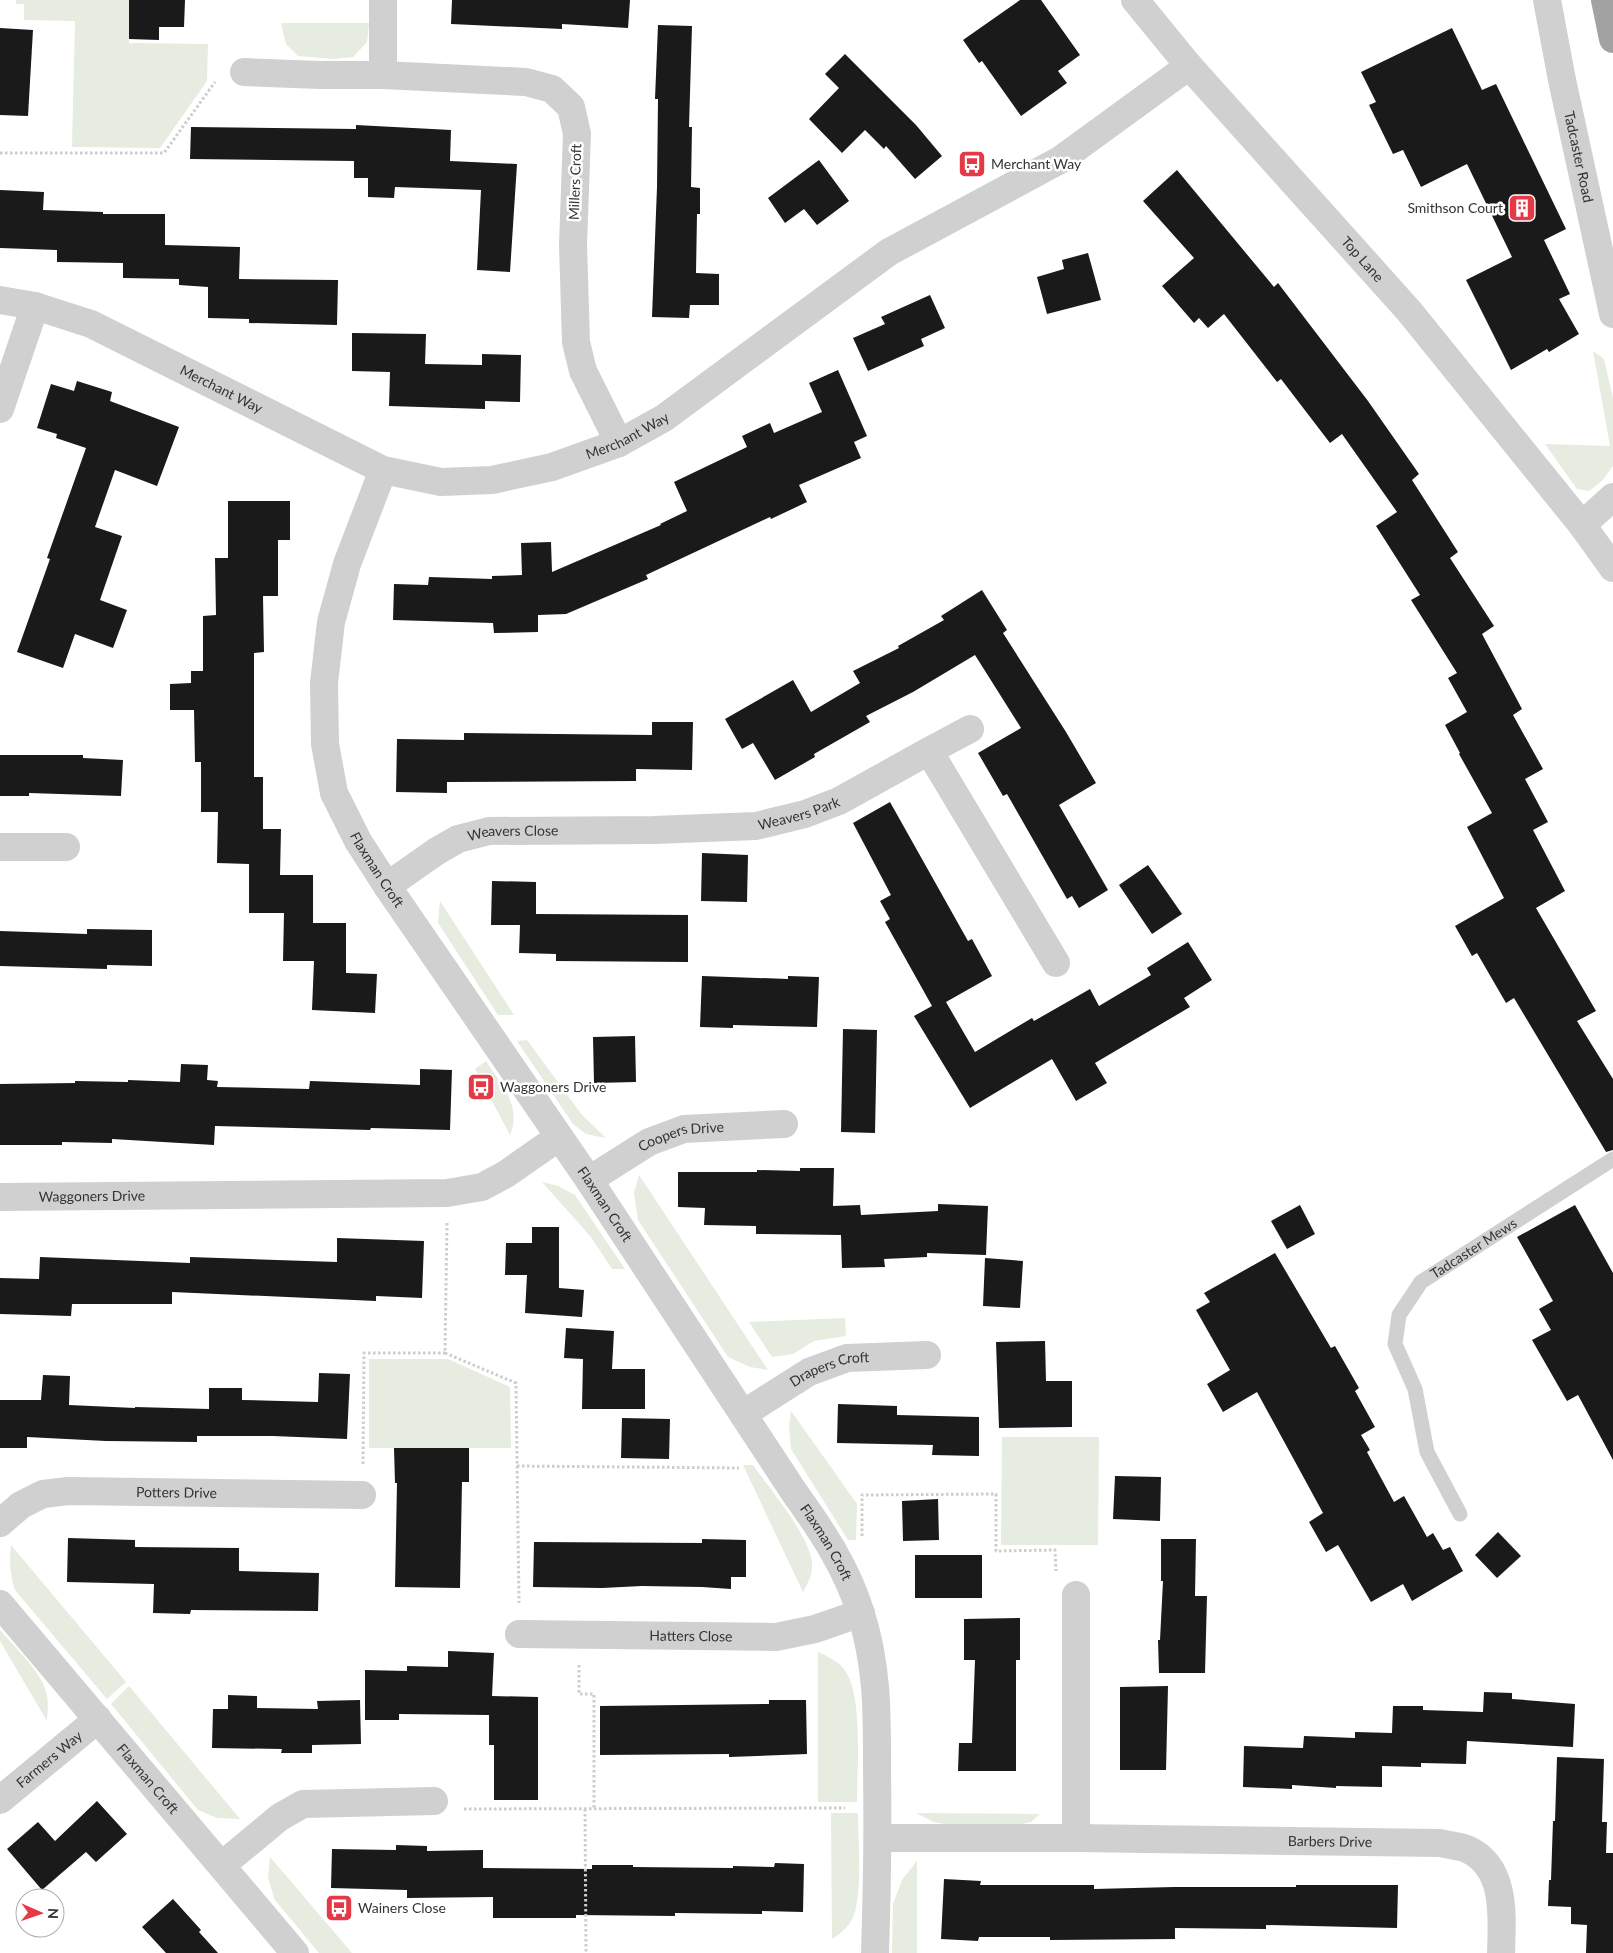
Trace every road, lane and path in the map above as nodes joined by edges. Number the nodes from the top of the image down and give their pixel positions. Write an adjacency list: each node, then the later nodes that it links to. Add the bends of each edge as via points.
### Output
1 (383, 0): 8 (street)
2 (1135, 0): 6 (street, Top Lane)
3 (1547, 0): 12 (street, Tadcaster Road)
4 (1606, 0): 5 (highway)
5 (1613, 39)
6 (1189, 66): 14 (street, Merchant Way, via 1060,160 889,252 664,418); 17 (street, Top Lane, via 1409,311)
7 (244, 72): 8 (street, Millers Croft); 9 (path, via 214,82 164,153)
8 (383, 75): 14 (street, Millers Croft, via 526,82 552,90 570,107 576,134 573,245 576,342 583,371)
9 (0, 153)
10 (0, 300): 11 (street, Merchant Way)
11 (35, 306): 13 (street); 15 (street, Merchant Way, via 91,324)
12 (1613, 314)
13 (0, 409)
14 (619, 443): 15 (street, Merchant Way, via 552,467 492,480 441,482)
15 (383, 470): 24 (street, Flaxman Croft, via 347,564 331,622 324,683 325,744 334,793 358,842)
16 (1613, 497): 17 (street)
17 (1582, 525): 18 (street)
18 (1613, 568)
19 (970, 729): 20 (street, Weavers Park)
20 (930, 751): 21 (street, Weavers Park, via 840,801 805,814 756,826); 25 (street)
21 (654, 830): 24 (street, Weavers Close, via 490,831 458,839)
22 (0, 847): 23 (street)
23 (66, 847)
24 (387, 886): 27 (street, Flaxman Croft)
25 (1056, 963)
26 (784, 1124): 29 (street, Coopers Drive, via 684,1129 649,1142)
27 (559, 1137): 29 (street, Flaxman Croft); 30 (street, Waggoners Drive, via 482,1187)
28 (1613, 1159): 38 (lane, Tadcaster Mews, via 1421,1282 1399,1315 1395,1344 1415,1389 1428,1452)
29 (589, 1180): 34 (street, Flaxman Croft)
30 (447, 1193): 31 (street, Waggoners Drive); 32 (path)
31 (0, 1197)
32 (445, 1353): 35 (path, via 516,1383); 37 (path, via 364,1353)
33 (927, 1355): 34 (street, Drapers Croft, via 847,1358 809,1372)
34 (743, 1414): 36 (street, Flaxman Croft)
35 (517, 1466): 36 (path); 44 (path)
36 (778, 1468): 40 (street, Flaxman Croft)
37 (362, 1495): 39 (street, Potters Drive, via 68,1491 43,1494 21,1505)
38 (1460, 1514)
39 (0, 1523)
40 (840, 1562): 41 (path, via 862,1546 862,1495 996,1494 996,1550 1055,1550 1056,1574); 43 (street, Flaxman Croft)
41 (1076, 1595): 53 (street)
42 (0, 1604): 46 (street, Flaxman Croft)
43 (861, 1613): 45 (street, Hatters Close, via 815,1630 776,1637); 49 (street, Flaxman Croft, via 876,1686)
44 (519, 1634): 45 (street, Hatters Close)
45 (580, 1634): 51 (path, via 579,1694 594,1694)
46 (98, 1719): 47 (street, Farmers Way); 54 (street, Flaxman Croft)
47 (0, 1800)
48 (434, 1801): 50 (path, via 465,1809); 54 (street, via 303,1804 280,1817)
49 (878, 1808): 51 (path); 52 (street, Flaxman Croft)
50 (585, 1809): 51 (path); 56 (path)
51 (594, 1809)
52 (878, 1838): 53 (street, Barbers Drive); 57 (street, Flaxman Croft)
53 (1076, 1838): 58 (street, Barbers Drive, via 1400,1841 1440,1843 1467,1849 1486,1863 1499,1886)
54 (222, 1865): 55 (street, Flaxman Croft)
55 (296, 1953)
56 (586, 1953)
57 (875, 1953)
58 (1501, 1953)

